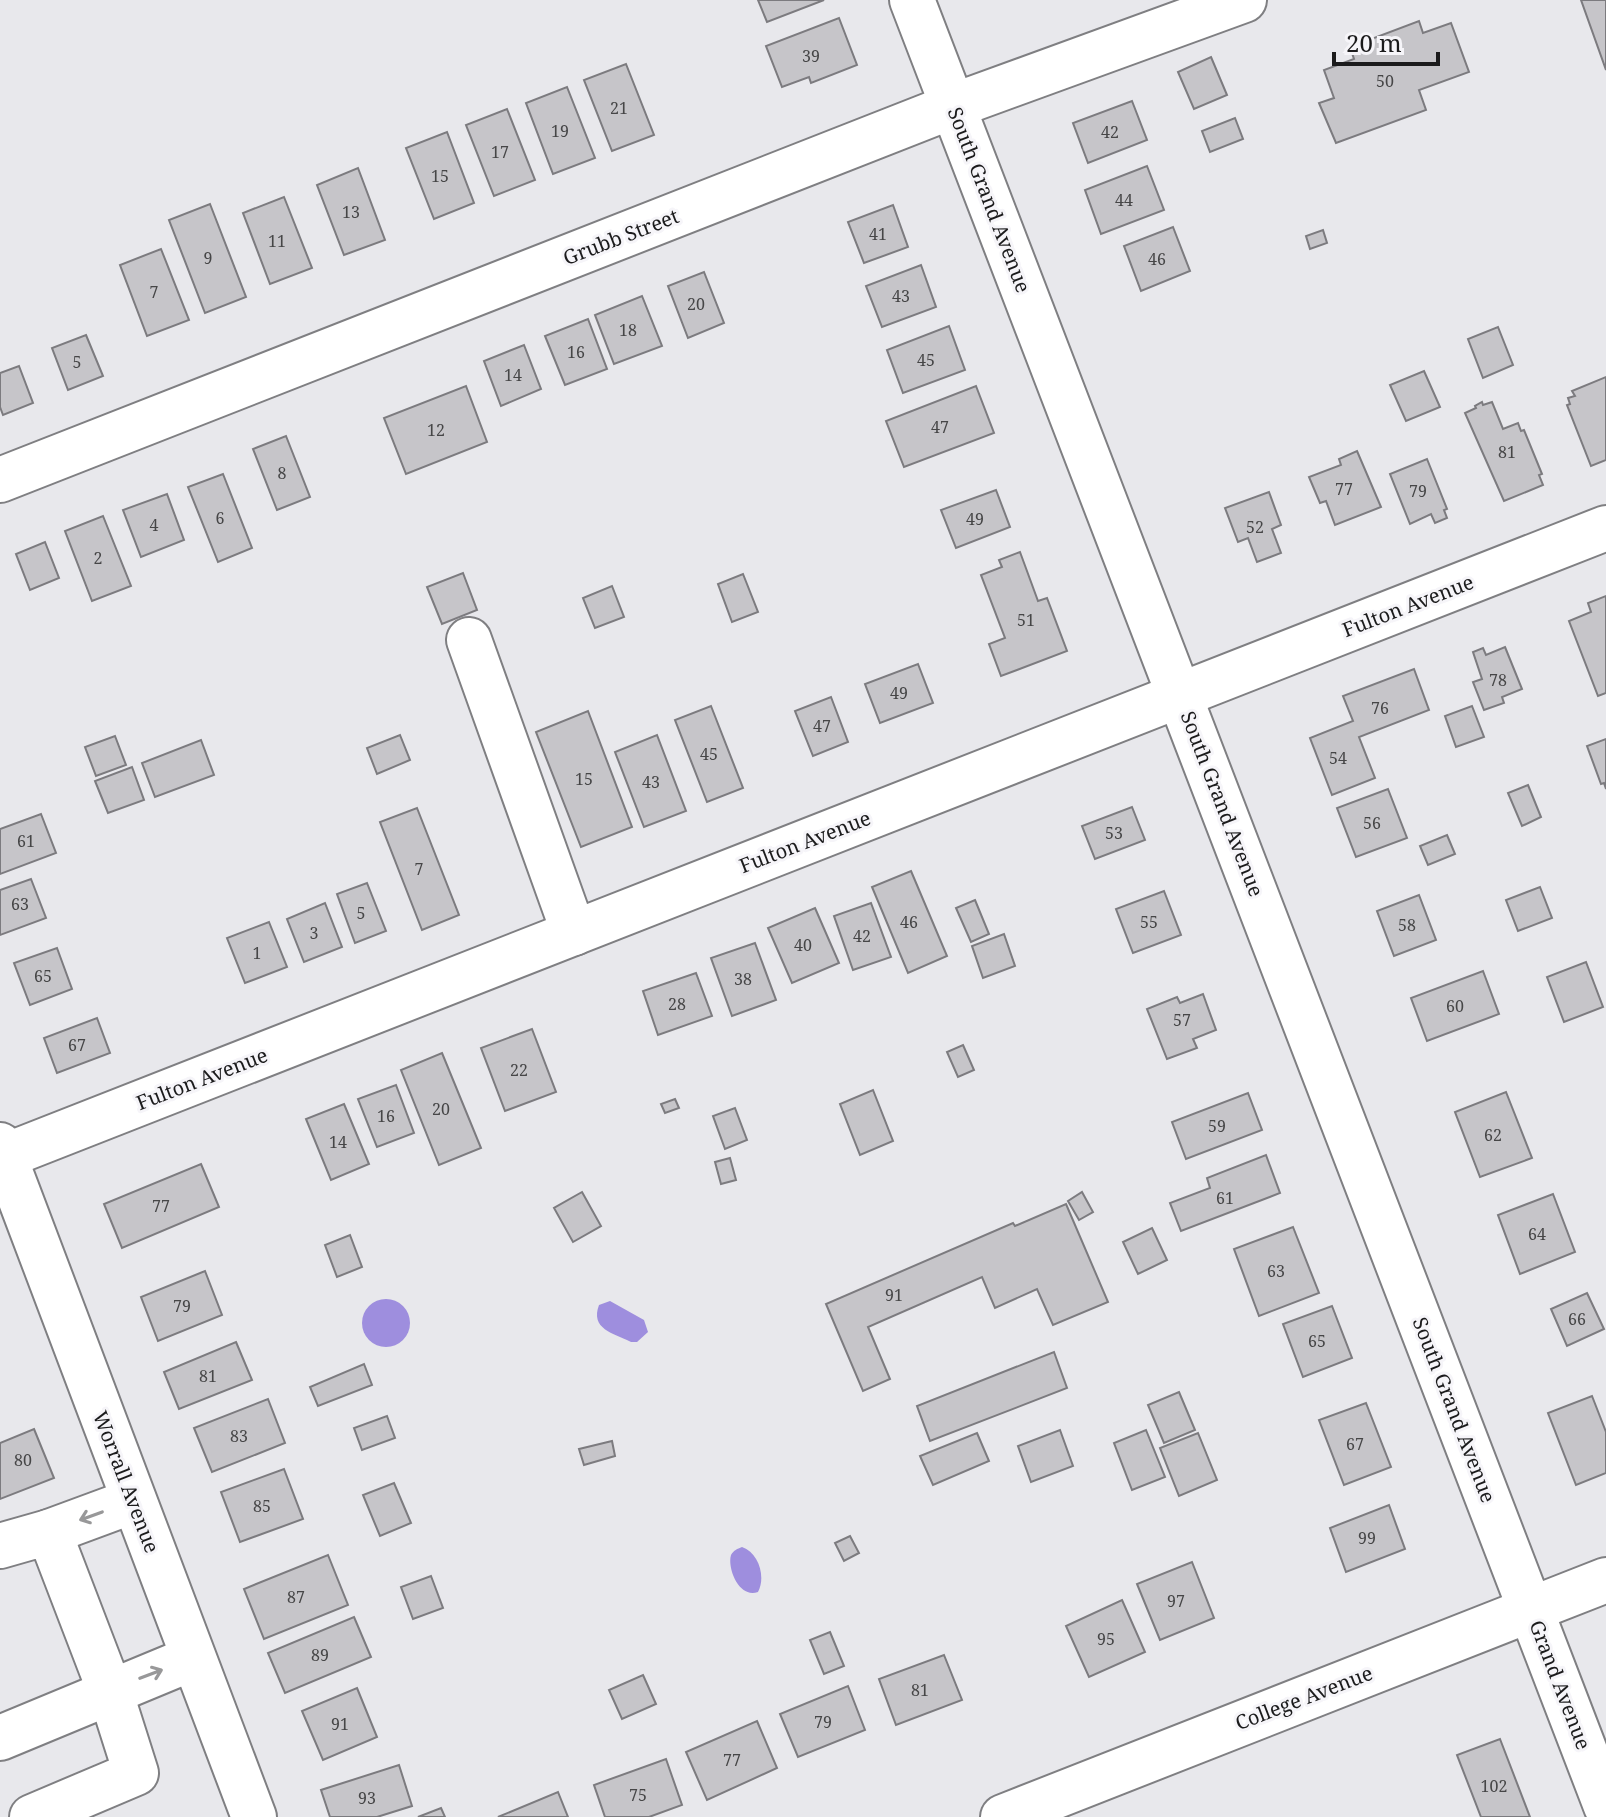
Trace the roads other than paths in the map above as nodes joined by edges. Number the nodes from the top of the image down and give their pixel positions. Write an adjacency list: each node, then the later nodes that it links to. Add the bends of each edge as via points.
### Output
1 (912, 0): 3 (street, South Grand Avenue)
2 (1244, 0): 3 (street, Grubb Street)
3 (953, 106): 4 (street, Grubb Street); 7 (street, South Grand Avenue)
4 (0, 480)
5 (1606, 528): 7 (street, Fulton Avenue)
6 (469, 640): 8 (street)
7 (1180, 695): 8 (street, Fulton Avenue); 14 (street, South Grand Avenue)
8 (574, 933): 9 (street, Fulton Avenue)
9 (1, 1153): 10 (street, Worrall Avenue)
10 (133, 1501): 11 (street, one-way to 11); 15 (street, Worrall Avenue)
11 (49, 1532): 12 (street); 16 (street)
12 (0, 1546)
13 (1606, 1580): 14 (street, College Avenue)
14 (1531, 1609): 18 (street, Grand Avenue); 21 (street, College Avenue)
15 (193, 1658): 16 (street, one-way to 15); 20 (street, Worrall Avenue)
16 (110, 1691): 17 (street); 19 (street, via 136,1773)
17 (0, 1738)
18 (1606, 1806)
19 (32, 1817)
20 (254, 1817)
21 (1003, 1817)

